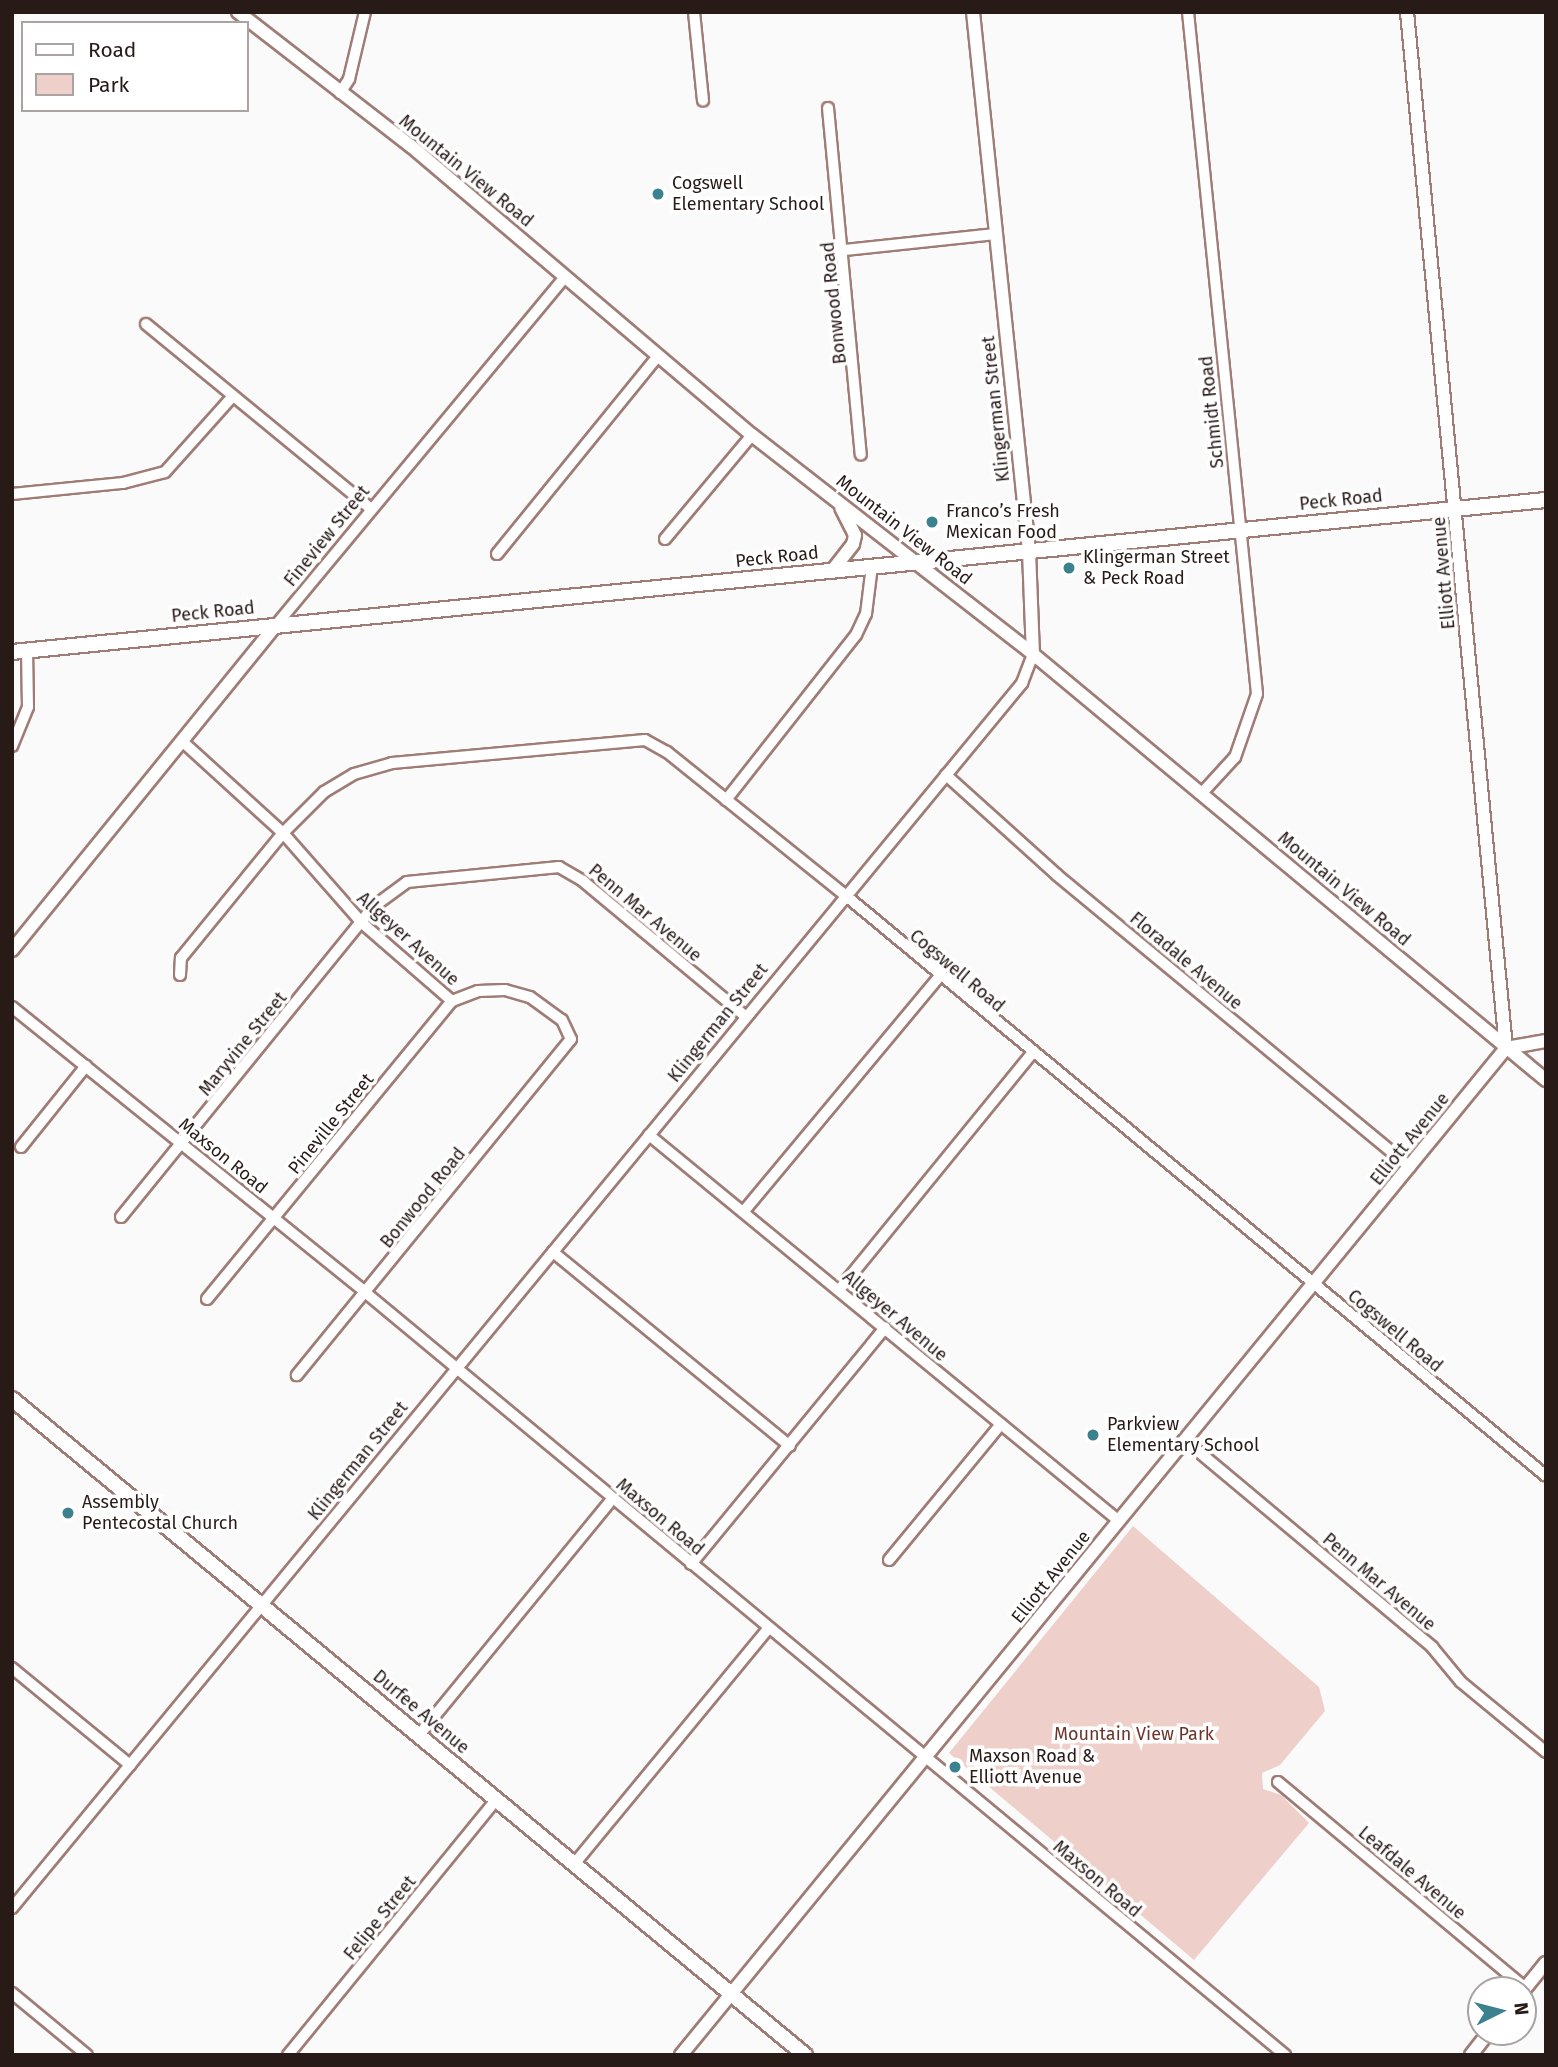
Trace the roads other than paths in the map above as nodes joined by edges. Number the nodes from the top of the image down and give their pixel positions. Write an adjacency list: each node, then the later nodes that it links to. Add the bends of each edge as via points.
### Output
1 (238, 12): 7 (street, Mountain View Road)
2 (365, 12): 7 (street, via 349,79)
3 (694, 12): 8 (street)
4 (973, 12): 10 (street, Klingerman Street)
5 (1188, 12): 23 (street, Schmidt Road)
6 (1407, 12): 21 (street, Elliott Avenue)
7 (340, 93): 12 (street, Mountain View Road, via 411,146)
8 (703, 102)
9 (828, 108): 11 (street, Bonwood Road)
10 (995, 234): 11 (street); 25 (street, Klingerman Street)
11 (845, 250): 17 (street, Bonwood Road)
12 (565, 277): 14 (street, Mountain View Road); 22 (street, Fineview Street)
13 (146, 324): 15 (street)
14 (658, 356): 16 (street, Mountain View Road); 26 (street)
15 (232, 397): 18 (street, via 165,472 123,483); 22 (street)
16 (752, 435): 19 (street, Mountain View Road); 24 (street)
17 (861, 454)
18 (12, 494)
19 (832, 496): 27 (street, Mountain View Road); 29 (street, via 855,536)
20 (1546, 500): 21 (main road, Peck Road)
21 (1455, 508): 23 (main road, Peck Road); 49 (street, Elliott Avenue)
22 (371, 509): 30 (street, Fineview Street)
23 (1239, 530): 25 (main road, Peck Road); 36 (street, Schmidt Road, via 1257,694 1235,757)
24 (665, 539)
25 (1029, 551): 27 (main road, Peck Road); 32 (street, Klingerman Street)
26 (497, 554)
27 (916, 562): 28 (main road, Peck Road); 32 (street, Mountain View Road)
28 (872, 566): 29 (main road, Peck Road); 37 (street, via 866,614 852,642)
29 (832, 570): 30 (main road, Peck Road)
30 (276, 625): 31 (main road, Peck Road); 33 (street, Fineview Street)
31 (20, 651): 34 (street, via 28,707)
32 (1033, 654): 35 (street, Klingerman Street, via 1022,683); 36 (street, Mountain View Road)
33 (183, 743): 38 (street, Allgeyer Avenue); 41 (street, Fineview Street)
34 (12, 746)
35 (946, 775): 39 (street, Klingerman Street); 56 (street, Floradale Avenue, via 1068,883)
36 (1202, 793): 49 (street, Mountain View Road)
37 (726, 800): 38 (street, Cogswell Road, via 656,745 645,740 609,740 373,767 324,792); 39 (street, Cogswell Road)
38 (283, 833): 40 (street, Allgeyer Avenue); 42 (street, Cogswell Road, via 181,958)
39 (845, 895): 43 (street, Cogswell Road); 46 (street, Klingerman Street)
40 (362, 923): 44 (street, Allgeyer Avenue); 46 (street, Penn Mar Avenue, via 373,907 407,882 559,867 583,881); 54 (street, Maryvine Street)
41 (12, 950)
42 (180, 975)
43 (939, 977): 50 (street, Cogswell Road); 57 (street)
44 (452, 1001): 47 (street, Allgeyer Avenue, via 478,990 505,990 530,997 562,1020); 59 (street, Pineville Street)
45 (12, 1007): 51 (street, Maxson Road)
46 (745, 1016): 53 (street, Klingerman Street)
47 (571, 1040): 63 (street, Bonwood Road)
48 (1546, 1041): 49 (street)
49 (1506, 1048): 52 (street, Mountain View Road); 56 (street, Elliott Avenue)
50 (1032, 1053): 61 (street, Cogswell Road); 62 (street)
51 (86, 1066): 54 (street, Maxson Road); 55 (street)
52 (1546, 1080)
53 (649, 1135): 57 (street, Allgeyer Avenue); 60 (street, Klingerman Street)
54 (182, 1143): 58 (street, Maryvine Street); 59 (street, Maxson Road)
55 (21, 1147)
56 (1410, 1167): 61 (street, Elliott Avenue)
57 (744, 1211): 62 (street, Allgeyer Avenue)
58 (121, 1217)
59 (274, 1218): 63 (street, Maxson Road); 64 (street, Pineville Street)
60 (553, 1252): 66 (street, Klingerman Street); 71 (street)
61 (1314, 1285): 70 (street, Elliott Avenue); 72 (street, Cogswell Road)
62 (839, 1290): 65 (street, Allgeyer Avenue)
63 (366, 1293): 66 (street, Maxson Road); 67 (street, Bonwood Road)
64 (207, 1298)
65 (884, 1328): 69 (street, Allgeyer Avenue); 71 (street)
66 (455, 1369): 73 (street, Maxson Road); 77 (street, Klingerman Street)
67 (297, 1375)
68 (12, 1399): 77 (main road, Durfee Avenue)
69 (1001, 1424): 74 (street, Allgeyer Avenue); 75 (street)
70 (1186, 1441): 74 (street, Elliott Avenue); 81 (street, Penn Mar Avenue, via 1432,1647 1461,1682)
71 (790, 1446): 76 (street)
72 (1546, 1476)
73 (613, 1499): 76 (street, Maxson Road); 80 (street)
74 (1119, 1521): 82 (street, Elliott Avenue)
75 (889, 1560)
76 (691, 1564): 78 (street, Maxson Road)
77 (262, 1605): 80 (main road, Durfee Avenue); 83 (street, Klingerman Street)
78 (769, 1628): 82 (street, Maxson Road); 86 (street)
79 (12, 1668): 83 (street)
80 (419, 1735): 85 (main road, Durfee Avenue)
81 (1546, 1752)
82 (925, 1757): 90 (street, Elliott Avenue); 95 (street, Maxson Road)
83 (130, 1765): 87 (street, Klingerman Street)
84 (1278, 1782): 88 (street, Leafdale Avenue)
85 (496, 1800): 86 (main road, Durfee Avenue); 92 (street, Felipe Street)
86 (575, 1863): 90 (main road, Durfee Avenue)
87 (12, 1908)
88 (1509, 1976)
89 (12, 1993): 91 (street)
90 (731, 1994): 93 (street, Elliott Avenue); 94 (main road, Durfee Avenue)
91 (87, 2055)
92 (288, 2055)
93 (681, 2055)
94 (805, 2055)
95 (1285, 2055)

